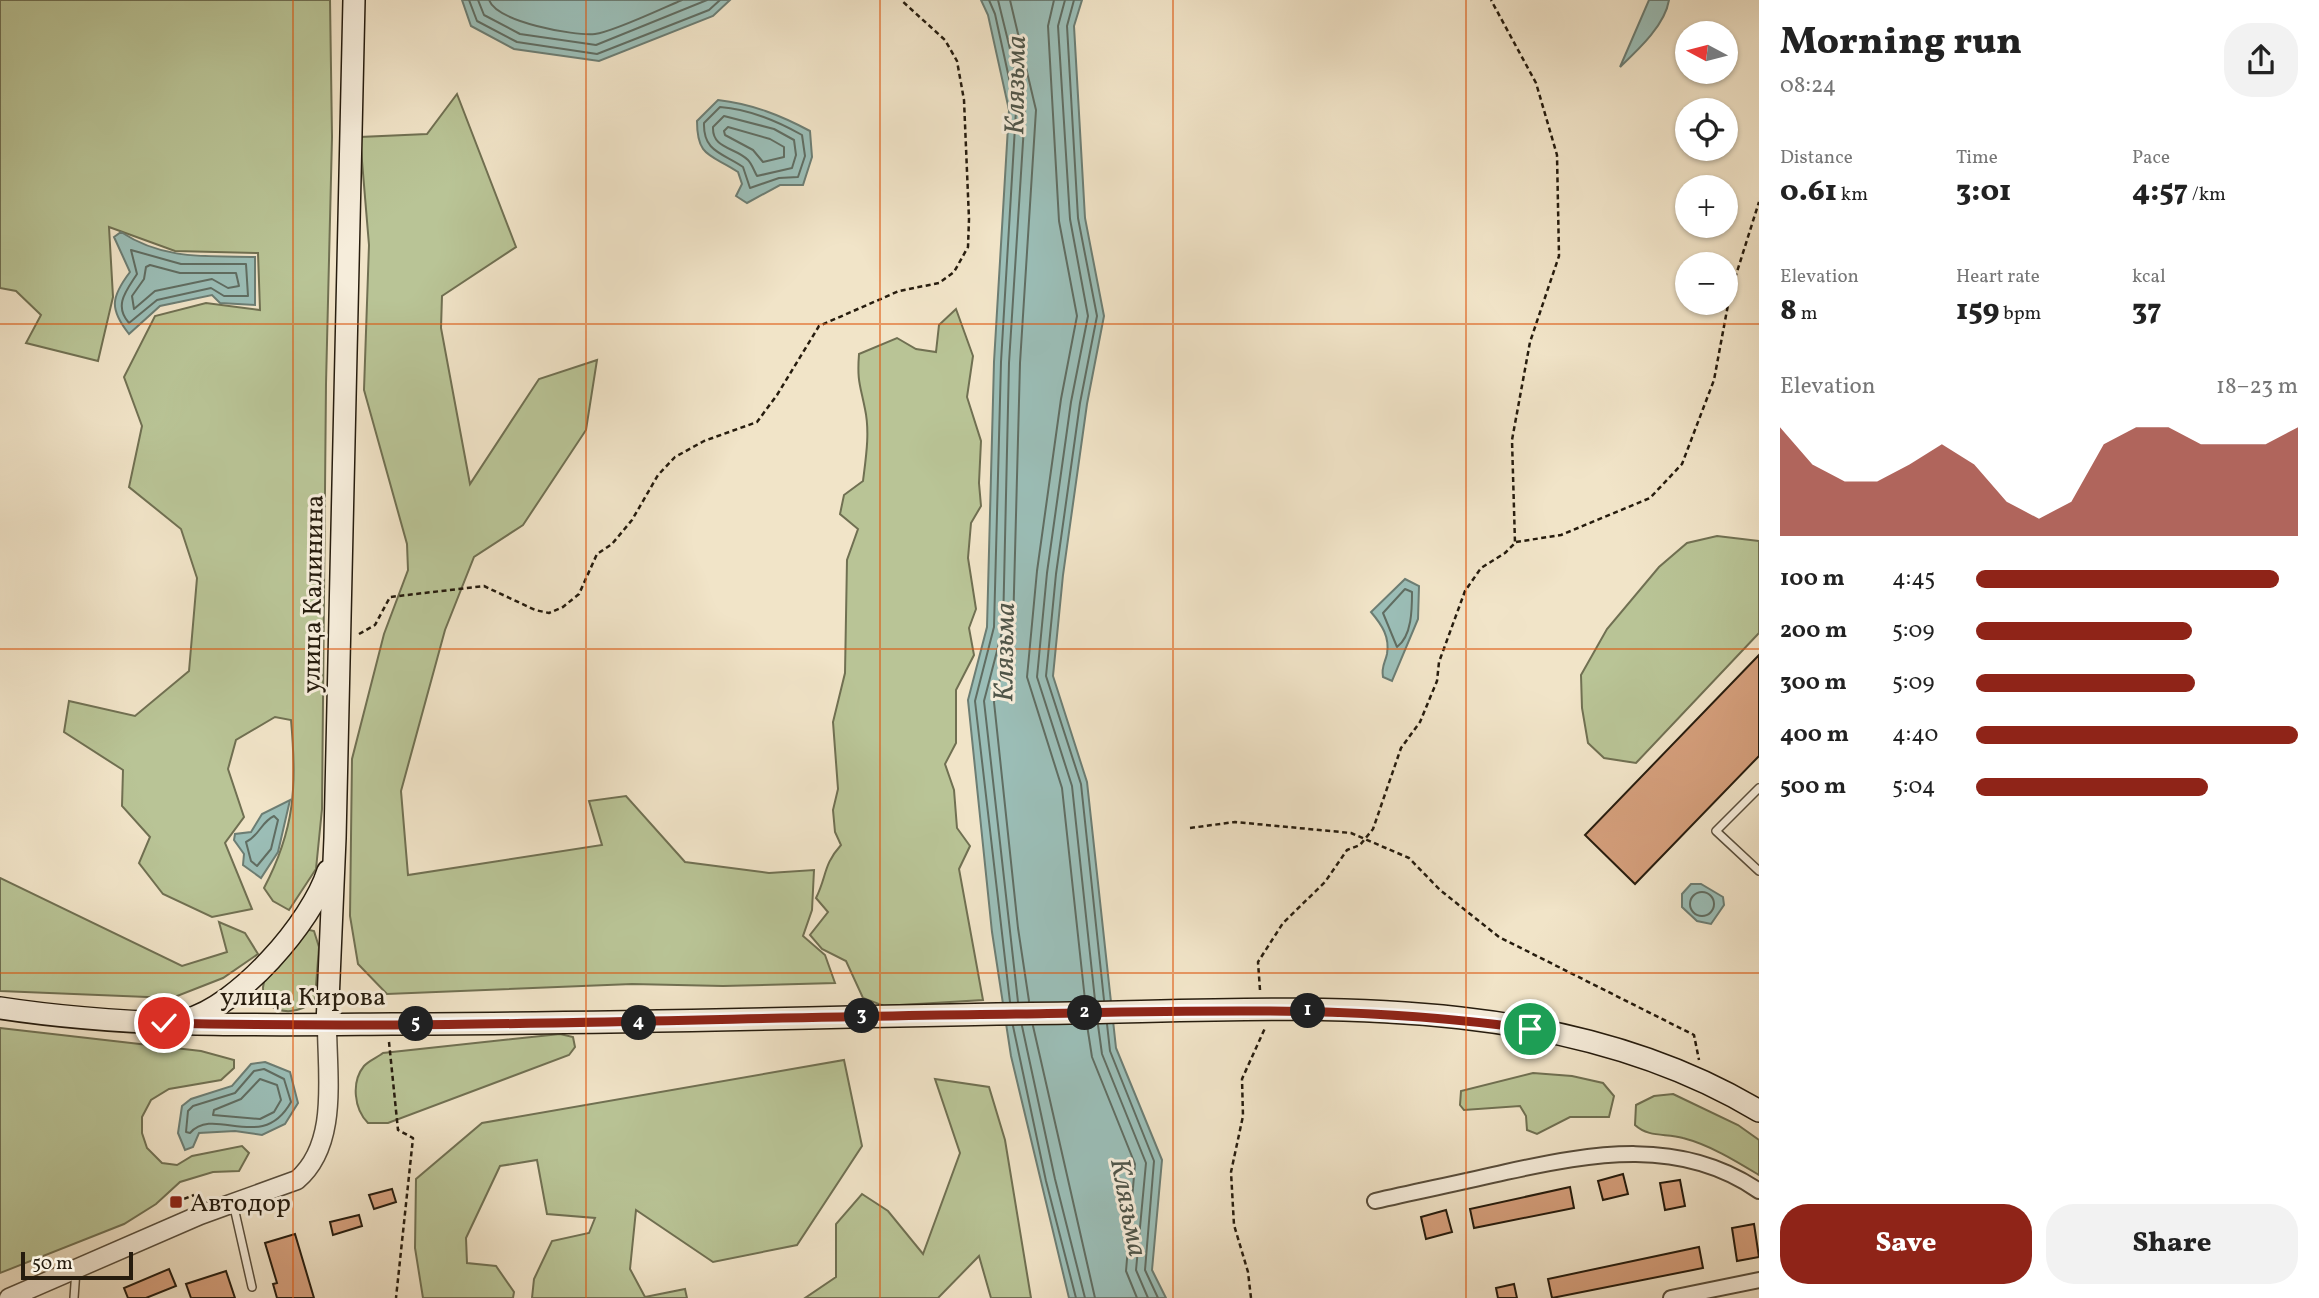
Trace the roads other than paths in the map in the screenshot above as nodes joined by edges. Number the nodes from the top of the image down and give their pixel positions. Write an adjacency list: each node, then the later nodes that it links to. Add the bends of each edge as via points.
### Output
1 (354, 0): 3 (main road, улица Калинина)
2 (1759, 788): 4 (lane, via 1716,831)
3 (335, 838): 6 (main road, via 327,874 311,908 257,971 202,1015); 7 (main road, улица Калинина)
4 (1759, 871)
5 (0, 1008): 6 (main road, улица Кирова)
6 (164, 1023): 7 (main road, улица Кирова)
7 (327, 1025): 8 (main road, улица Кирова, via 626,1024 1263,1010 1399,1013 1530,1029 1616,1050 1702,1080); 11 (street, улица Калинина, via 328,1105 324,1135 310,1169 297,1180)
8 (1759, 1111)
9 (1759, 1191): 10 (street, via 1707,1163 1626,1152 1581,1155)
10 (1375, 1201)
11 (232, 1202): 12 (street); 14 (lane)
12 (76, 1269): 15 (street); 16 (lane)
13 (1759, 1280): 17 (street)
14 (251, 1287)
15 (9, 1298)
16 (74, 1298)
17 (1671, 1298)

